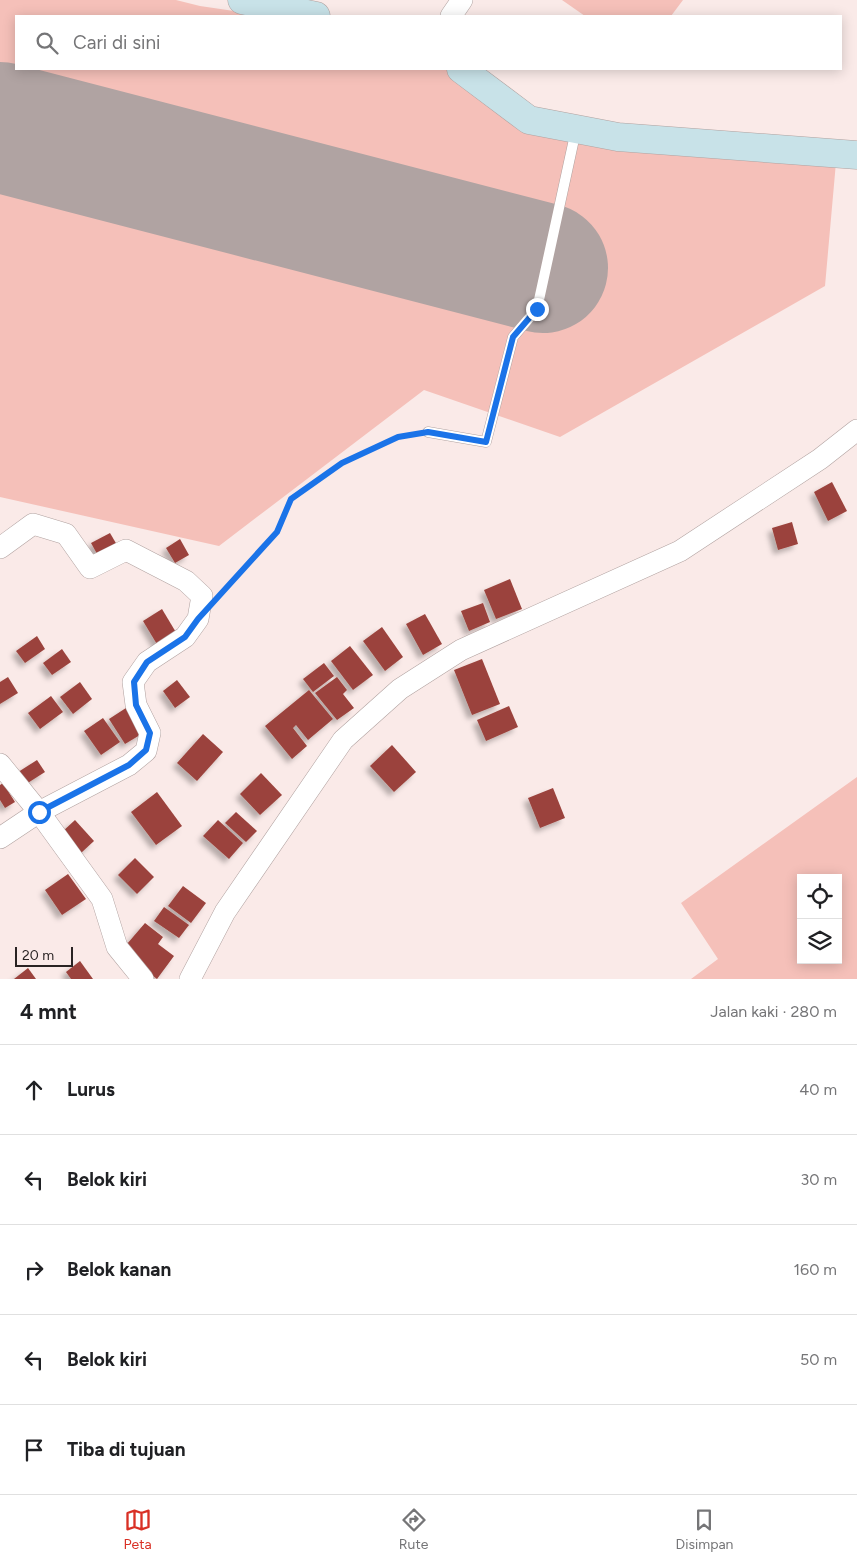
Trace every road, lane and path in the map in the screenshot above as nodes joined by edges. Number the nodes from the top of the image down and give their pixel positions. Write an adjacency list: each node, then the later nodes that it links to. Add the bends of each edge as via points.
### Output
1 (242, 0): 3 (street)
2 (462, 0): 4 (street)
3 (311, 15)
4 (452, 15)
5 (462, 70): 6 (street, via 529,120)
6 (576, 130): 7 (street, via 618,137); 9 (lane, via 537,309 513,337 486,442)
7 (857, 155)
8 (857, 430): 16 (street, via 820,459 680,551 461,650 400,689 343,740 225,912)
9 (428, 432): 11 (path, via 398,437 342,463 291,499 277,532)
10 (0, 548): 11 (street, via 33,524 66,534 90,568 126,550 186,581 202,596)
11 (198, 619): 13 (street, via 185,637 147,662 134,682 136,705 150,733 146,750 129,765)
12 (0, 764): 13 (street)
13 (39, 812): 14 (street); 15 (street, via 102,900 117,947)
14 (0, 838)
15 (143, 979)
16 (190, 979)

